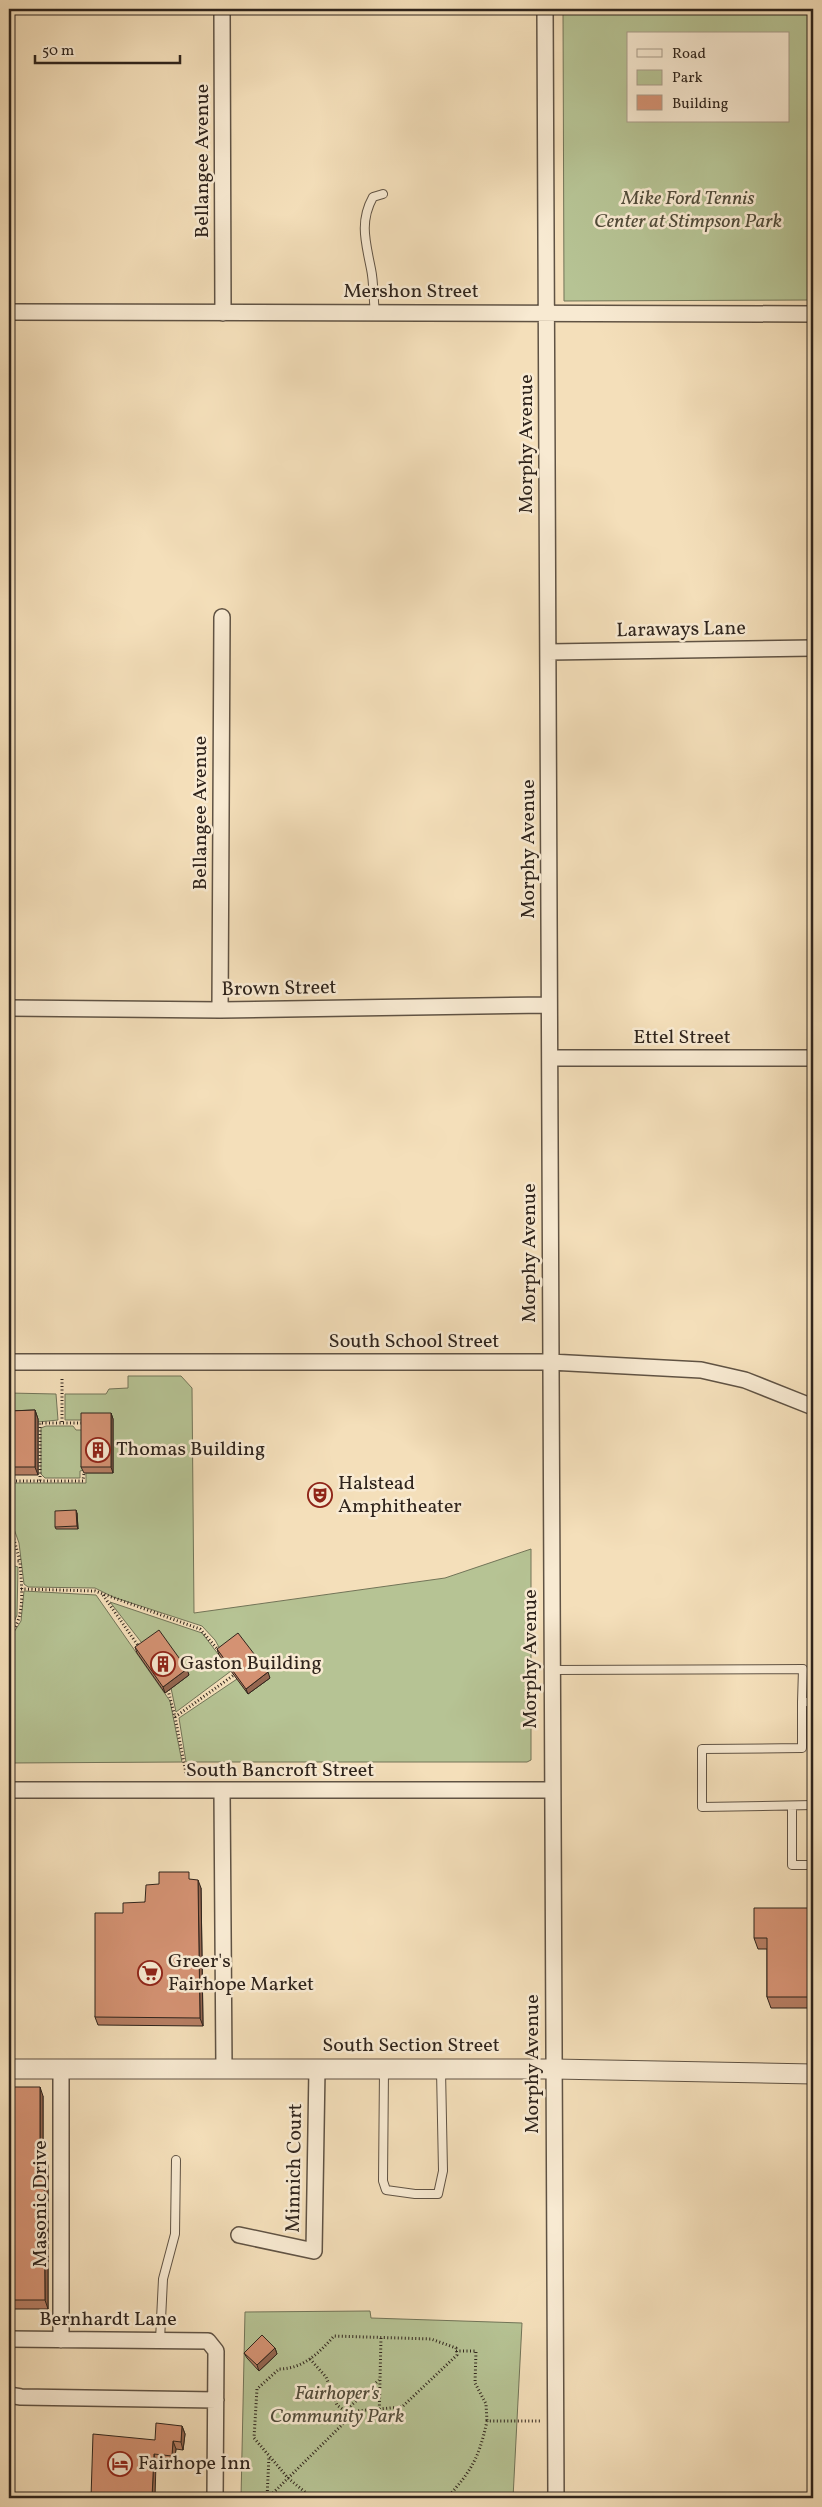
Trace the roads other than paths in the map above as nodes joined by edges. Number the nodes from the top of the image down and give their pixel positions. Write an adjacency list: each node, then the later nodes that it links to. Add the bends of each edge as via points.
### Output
1 (222, 9): 7 (street, Bellangee Avenue)
2 (545, 9): 6 (street, Morphy Avenue)
3 (383, 194): 5 (lane, via 373,197 366,209 363,230)
4 (9, 312): 7 (street, Mershon Street)
5 (375, 312): 6 (street, Mershon Street); 7 (street, Mershon Street)
6 (547, 312): 8 (street, Mershon Street); 11 (street, Morphy Avenue)
7 (224, 313)
8 (813, 314)
9 (222, 617): 14 (street, Bellangee Avenue)
10 (813, 648): 11 (street, Laraways Lane)
11 (549, 652): 12 (street, Morphy Avenue)
12 (550, 1005): 14 (street, Brown Street); 15 (street, Morphy Avenue)
13 (9, 1008): 14 (street, Brown Street)
14 (220, 1010)
15 (550, 1058): 16 (street, Ettel Street); 18 (street, Morphy Avenue)
16 (813, 1058)
17 (9, 1362): 18 (street, South School Street)
18 (550, 1362): 19 (street, South School Street, via 701,1370 745,1380); 20 (street, Morphy Avenue)
19 (813, 1407)
20 (551, 1670): 21 (lane, via 803,1670); 24 (street, Morphy Avenue)
21 (802, 1702): 22 (lane); 27 (lane, via 802,1748 702,1749 702,1807)
22 (813, 1702)
23 (9, 1790): 25 (street, South Bancroft Street)
24 (551, 1790): 25 (street, South Bancroft Street); 35 (street, Morphy Avenue)
25 (222, 1791): 31 (street)
26 (813, 1805): 27 (lane)
27 (792, 1806): 28 (lane, via 792,1865)
28 (813, 1865)
29 (9, 2069): 30 (street, South Section Street)
30 (60, 2069): 31 (street, South Section Street); 40 (street, Masonic Drive)
31 (224, 2069): 32 (street, South Section Street)
32 (317, 2069): 33 (street, South Section Street); 38 (street, Minnich Court, via 314,2251)
33 (384, 2069): 34 (street, South Section Street); 34 (lane, via 383,2181 386,2190 415,2194 438,2194 443,2171)
34 (441, 2069): 35 (street, South Section Street)
35 (554, 2069): 36 (street, South Section Street); 45 (street, Morphy Avenue)
36 (813, 2074)
37 (176, 2160): 41 (lane, via 175,2234 163,2279)
38 (238, 2235)
39 (9, 2339): 40 (street, Bernhardt Lane)
40 (60, 2340): 41 (street, Bernhardt Lane)
41 (160, 2340): 43 (street, Bernhardt Lane, via 208,2341 216,2351)
42 (9, 2395): 43 (street)
43 (216, 2400): 44 (street)
44 (215, 2498)
45 (556, 2498)

